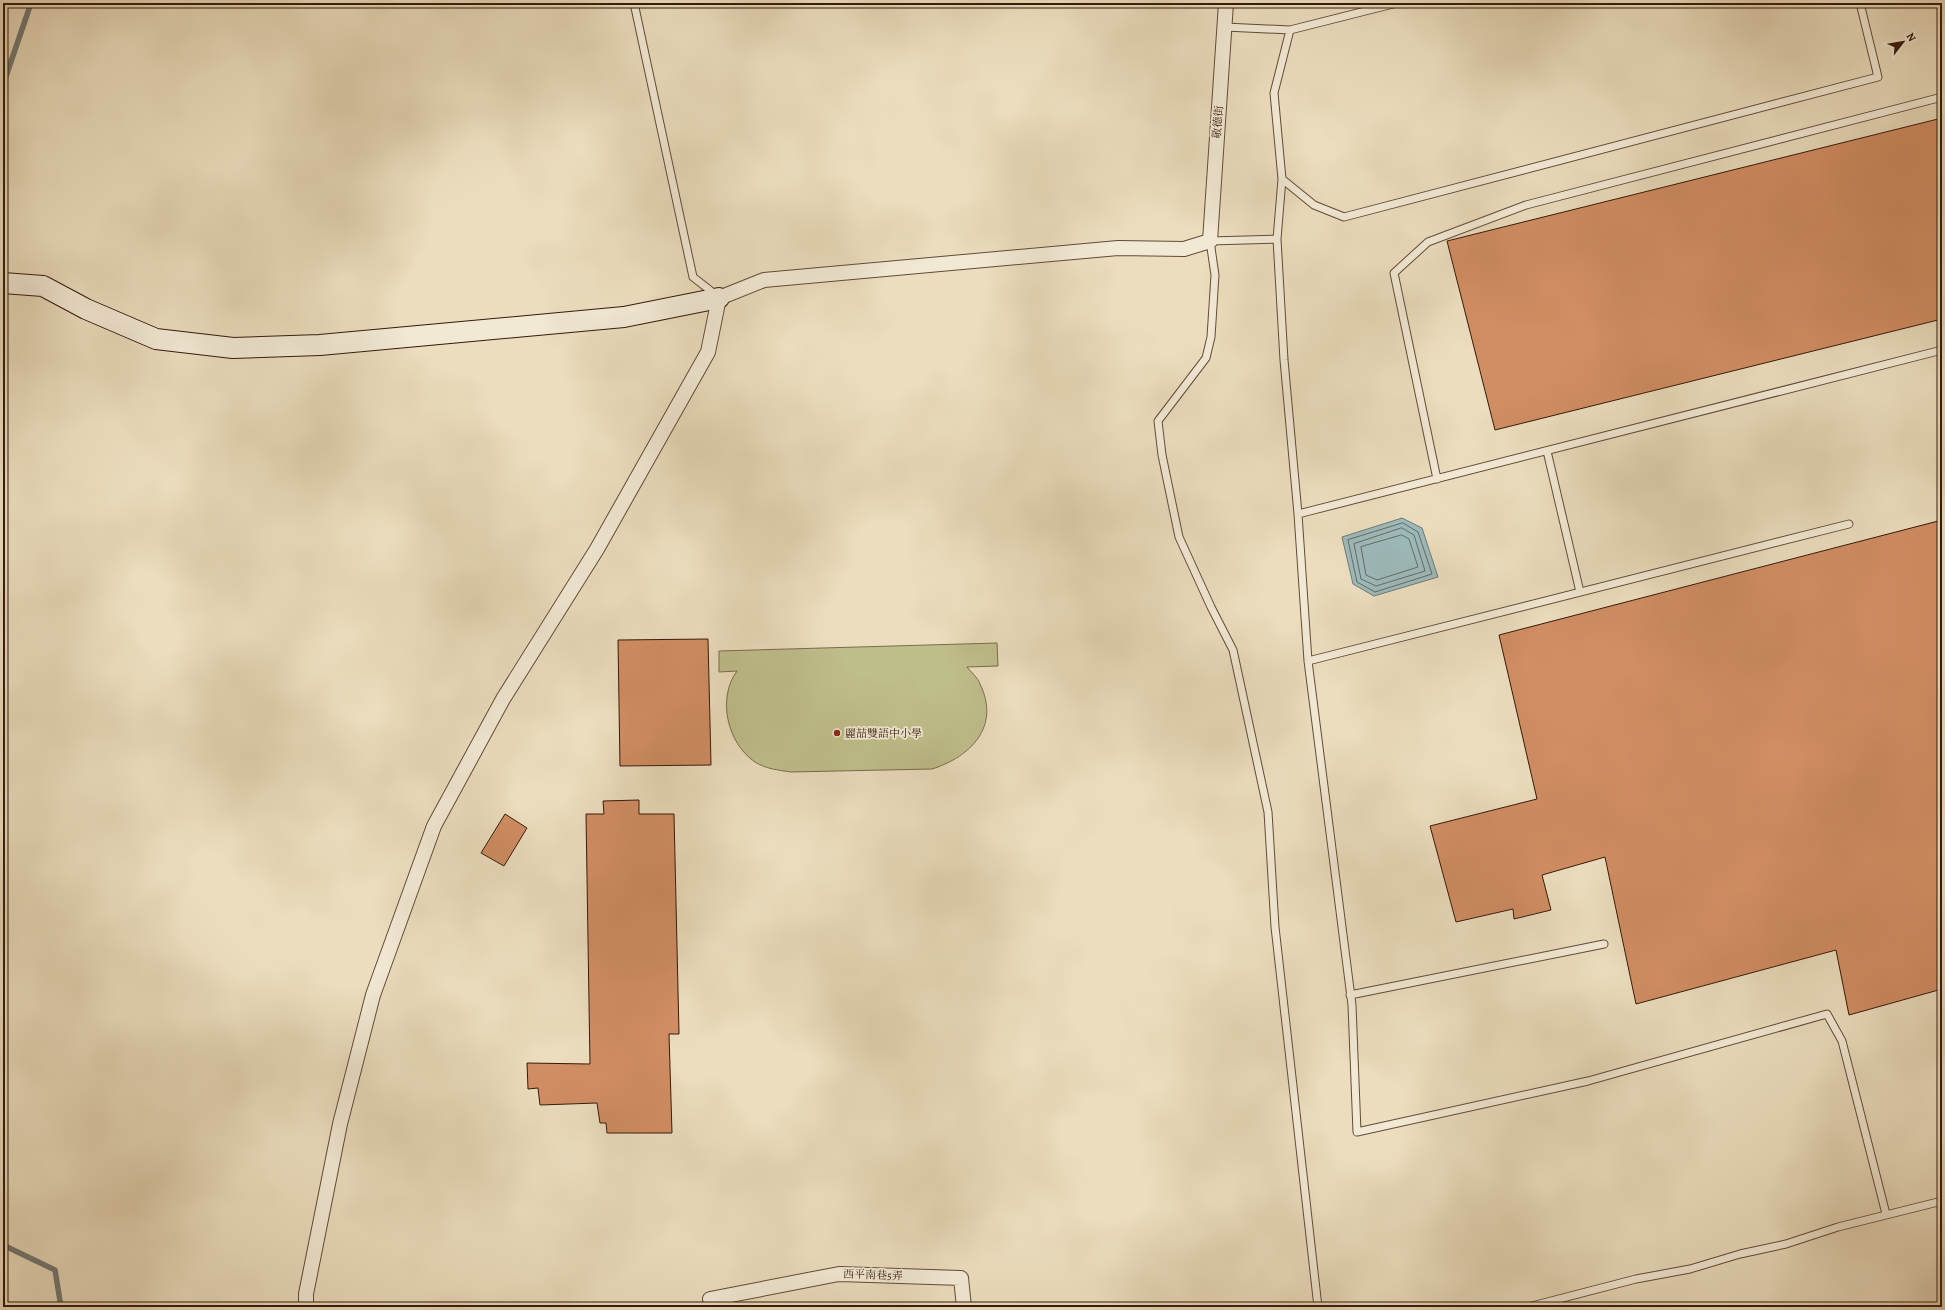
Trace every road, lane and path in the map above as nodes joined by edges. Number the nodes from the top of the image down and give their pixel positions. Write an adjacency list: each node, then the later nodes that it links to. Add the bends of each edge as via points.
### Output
1 (634, 3): 12 (lane, via 693,277)
2 (1226, 3): 5 (street, 敬德街)
3 (1397, 3): 6 (lane)
4 (1860, 3): 8 (lane, via 1878,77 1344,217 1314,205)
5 (1225, 27): 6 (lane); 10 (street, 敬德街)
6 (1290, 30): 8 (lane, via 1274,93)
7 (1942, 97): 15 (lane, via 1526,205 1428,242 1394,273)
8 (1282, 180): 9 (lane)
9 (1277, 239): 10 (lane); 16 (lane, via 1284,360)
10 (1210, 242): 12 (street, via 1184,249 1118,248 764,280); 27 (lane, via 1216,275 1211,337 1206,358 1158,421 1162,455 1179,537 1233,650 1268,812 1275,927)
11 (3, 283): 12 (street, via 43,286 86,309 156,339 233,348 320,345 624,317)
12 (719, 298): 25 (street, via 708,352 597,549 503,699 434,826 373,995 340,1124 306,1294)
13 (1942, 350): 14 (lane)
14 (1547, 451): 15 (lane); 18 (lane)
15 (1437, 479): 16 (lane)
16 (1298, 514): 19 (lane)
17 (1849, 524): 18 (lane)
18 (1580, 592): 19 (lane)
19 (1308, 662): 21 (lane)
20 (1604, 944): 21 (lane)
21 (1350, 995): 23 (lane, via 1357,1132 1588,1081 1827,1014 1842,1041)
22 (1942, 1201): 23 (lane)
23 (1886, 1214): 28 (lane, via 1690,1269 1636,1279)
24 (710, 1299): 26 (street, 西平南巷5弄, via 839,1274 961,1278)
25 (306, 1307)
26 (964, 1307)
27 (1318, 1307)
28 (1528, 1307)

